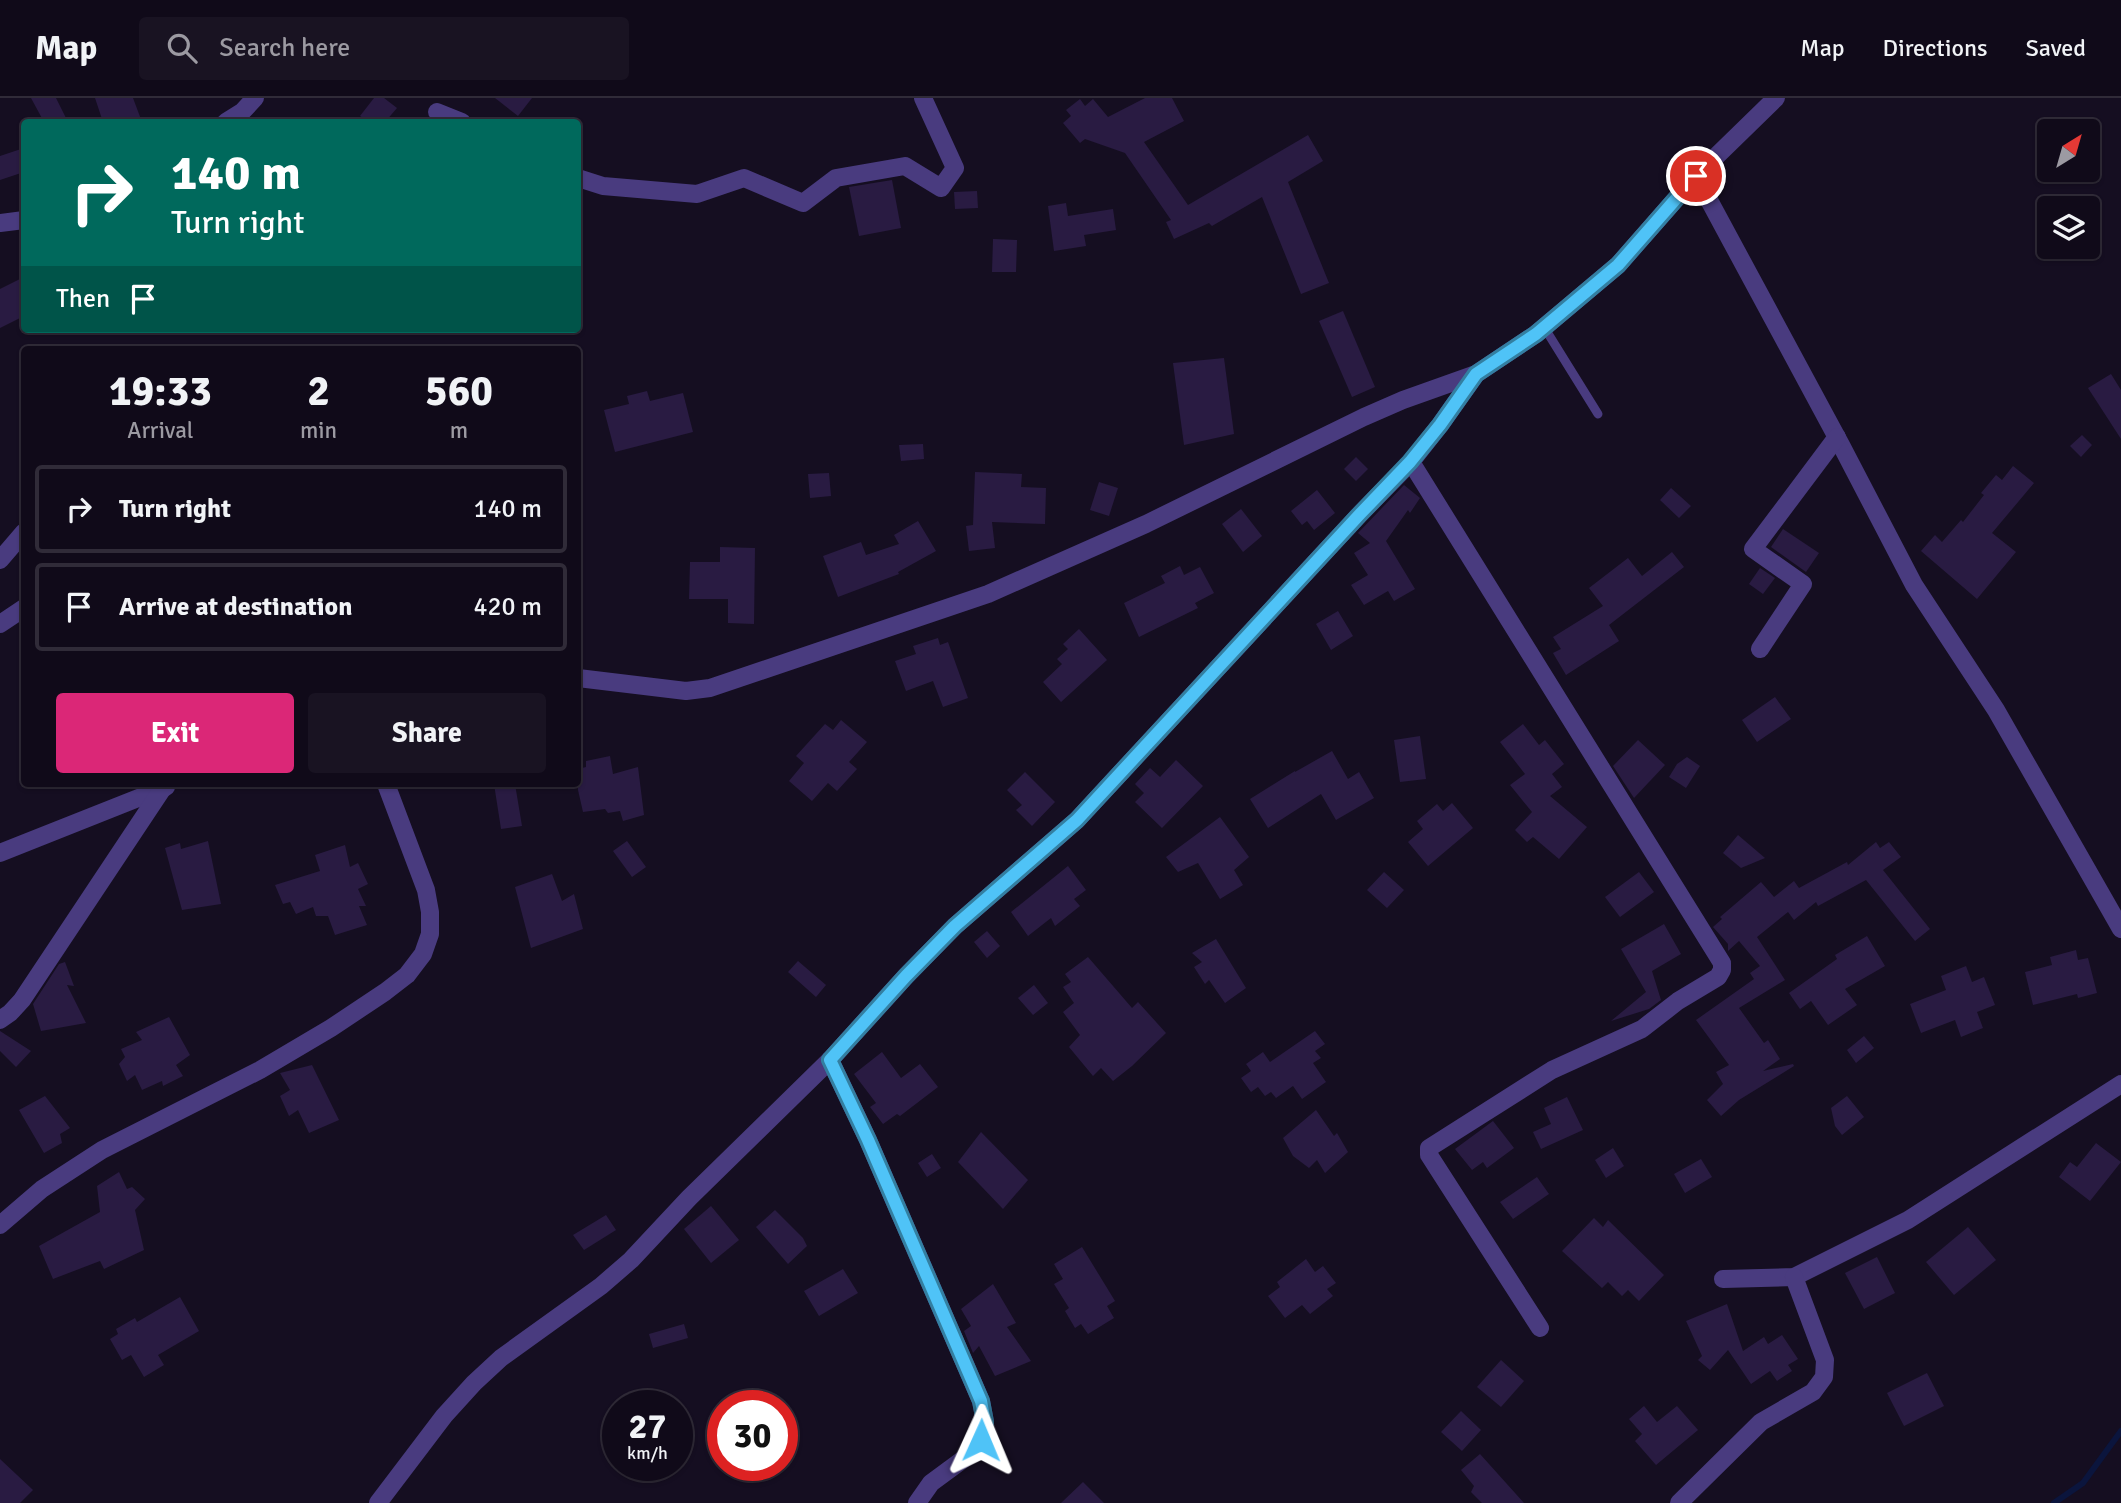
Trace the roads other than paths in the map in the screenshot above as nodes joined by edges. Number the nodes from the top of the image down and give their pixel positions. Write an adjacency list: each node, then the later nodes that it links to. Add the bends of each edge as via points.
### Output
1 (255, 98): 5 (street)
2 (923, 98): 8 (street, via 955,168 941,188 905,166 836,178 803,203 744,178 698,194 603,187)
3 (1776, 98): 7 (street)
4 (437, 113): 6 (street)
5 (231, 119)
6 (454, 119)
7 (1696, 176): 11 (street, via 1618,265); 14 (street)
8 (581, 179)
9 (21, 220): 10 (street)
10 (0, 223)
11 (1544, 327): 12 (street); 13 (lane)
12 (1476, 374): 15 (street); 21 (street, via 1403,400 1146,524 925,617 710,688 686,691)
13 (1598, 414)
14 (1837, 437): 20 (street, via 1753,548 1803,584); 26 (street, via 1914,584 1996,710)
15 (1410, 462): 28 (street, via 1077,820 955,926); 33 (street, via 1722,963 1718,977 1642,1029 1552,1070 1429,1147 1429,1155)
16 (21, 536): 17 (street)
17 (0, 560)
18 (21, 610): 19 (street)
19 (0, 624)
20 (1760, 649)
21 (581, 678)
22 (166, 787): 25 (street)
23 (168, 787): 27 (street, via 22,1000)
24 (387, 787): 30 (street, via 430,912 430,934 423,954 407,975 260,1070 102,1150 42,1189)
25 (0, 853)
26 (2121, 929)
27 (0, 1020)
28 (830, 1060): 34 (street, via 631,1260 474,1383); 35 (street, via 981,1401 985,1422 981,1440 969,1455 931,1483)
29 (2121, 1084): 31 (street, via 1908,1220)
30 (0, 1225)
31 (1794, 1277): 32 (street); 36 (street, via 1825,1360 1824,1377 1813,1392 1761,1422)
32 (1723, 1279)
33 (1540, 1328)
34 (379, 1503)
35 (917, 1503)
36 (1679, 1503)

